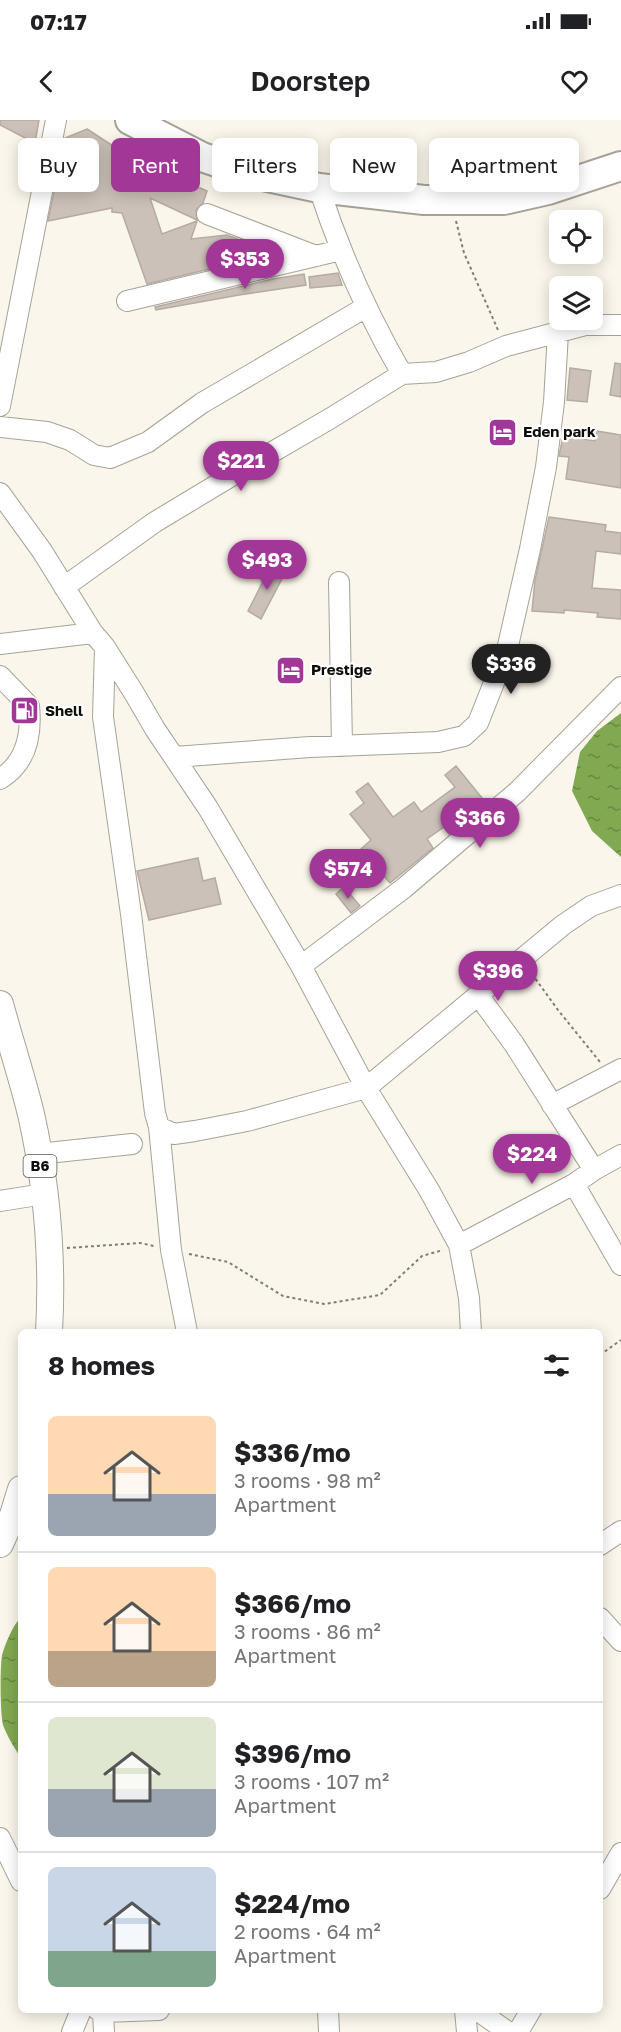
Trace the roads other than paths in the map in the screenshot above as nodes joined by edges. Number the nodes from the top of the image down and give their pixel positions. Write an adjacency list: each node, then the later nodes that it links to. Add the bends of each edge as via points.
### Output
1 (56, 120): 13 (street)
2 (130, 120): 4 (highway, via 202,157 249,173)
3 (621, 166): 4 (highway, via 504,200 424,200)
4 (319, 188): 6 (street)
5 (207, 214): 7 (street)
6 (341, 250): 7 (street); 9 (street)
7 (316, 255): 8 (street)
8 (127, 301)
9 (366, 307): 12 (street); 14 (street, via 202,403 147,441 110,458 94,455 47,432)
10 (621, 325): 11 (street, via 585,325)
11 (558, 333): 12 (street, via 506,346 436,372); 22 (street, via 546,467 507,650 484,712 464,736 438,742)
12 (402, 374): 17 (street, via 155,522)
13 (0, 406)
14 (0, 427)
15 (0, 493): 17 (street)
16 (339, 582): 22 (street)
17 (64, 587): 18 (street)
18 (99, 640): 19 (street); 23 (street); 32 (street, via 103,717)
19 (0, 644)
20 (0, 676): 24 (street, via 29,706 31,720 24,753)
21 (621, 687): 26 (street, via 518,792 404,888)
22 (342, 746): 23 (street)
23 (174, 757): 26 (street)
24 (0, 779)
25 (621, 895): 27 (street, via 591,906 563,925)
26 (301, 966): 30 (street)
27 (478, 995): 30 (street); 31 (street)
28 (0, 1004): 34 (main road, B6)
29 (616, 1072): 31 (street)
30 (366, 1088): 32 (street, via 195,1131 174,1134); 40 (street)
31 (552, 1104): 36 (street)
32 (159, 1126): 43 (street, via 171,1250)
33 (132, 1144): 34 (street)
34 (38, 1154): 38 (main road, B6)
35 (621, 1155): 36 (street)
36 (594, 1170): 37 (street)
37 (574, 1184): 40 (street); 41 (street)
38 (44, 1194): 39 (street); 42 (main road, B6, via 51,1297)
39 (0, 1201)
40 (459, 1245): 44 (street)
41 (621, 1265)
42 (49, 1329)
43 (186, 1329)
44 (471, 1329)
45 (18, 1499): 48 (main road)
46 (621, 1531): 47 (street)
47 (603, 1543)
48 (0, 1544)
49 (603, 1621): 50 (street)
50 (621, 1641)
51 (0, 1838): 53 (street)
52 (621, 1853): 54 (street)
53 (18, 1875)
54 (603, 1884)
55 (80, 2013): 61 (street)
56 (100, 2013): 62 (street)
57 (328, 2013): 63 (street)
58 (465, 2013): 64 (street)
59 (481, 2013): 65 (street)
60 (529, 2013): 66 (street)
61 (72, 2032)
62 (104, 2032)
63 (329, 2032)
64 (467, 2032)
65 (507, 2032)
66 (518, 2032)

